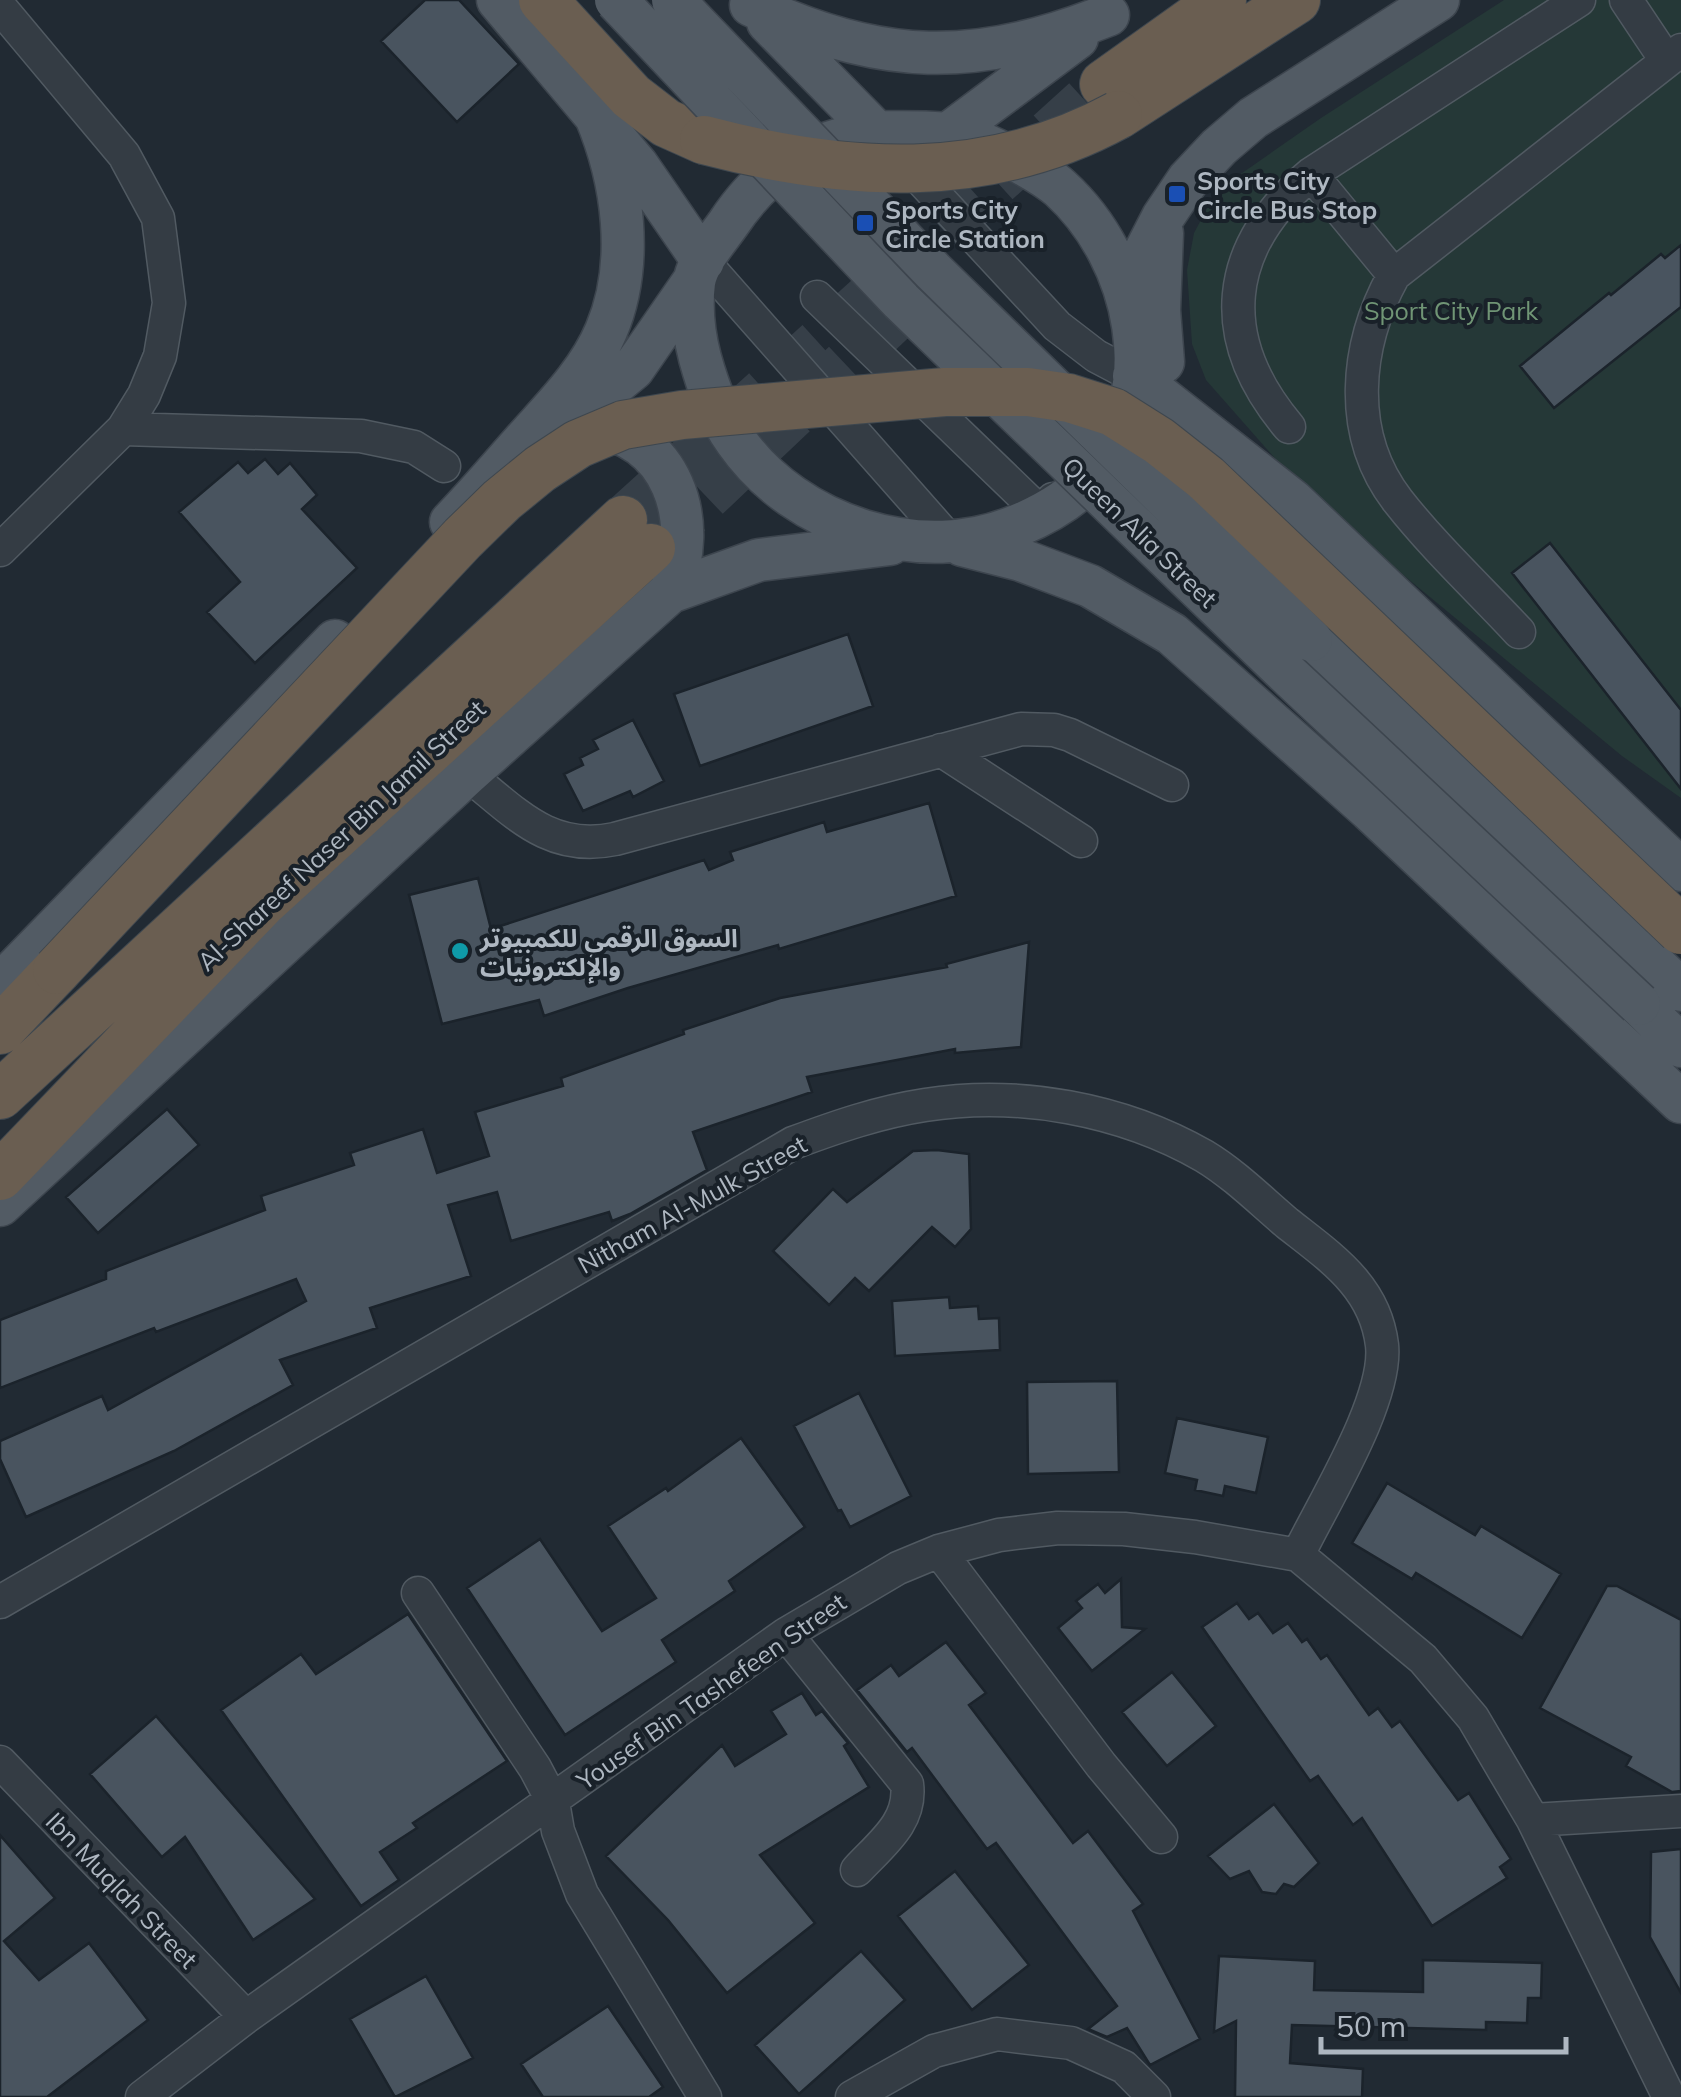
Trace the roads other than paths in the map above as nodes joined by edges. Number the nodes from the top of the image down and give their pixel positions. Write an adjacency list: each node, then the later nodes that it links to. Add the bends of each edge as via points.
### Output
1 (498, 0): 15 (main road)
2 (543, 0): 7 (highway, bridge, via 631,96 666,123 750,152 894,168 980,163 1057,145 1118,115)
3 (616, 0): 45 (main road, Queen Alia Street, bridge, via 901,301 1282,668)
4 (673, 0): 45 (main road, Queen Alia Street, bridge, via 932,271 1311,640)
5 (1222, 0): 6 (highway, via 1112,94)
6 (1276, 0)
7 (1296, 0)
8 (1438, 0): 20 (main road, via 1254,118 1188,180)
9 (1579, 0): 19 (street)
10 (1626, 0): 14 (street)
11 (748, 3): 13 (main road, via 850,44 955,54 1059,35); 16 (main road)
12 (0, 7): 29 (street, via 124,155 158,218 169,304 160,356)
13 (1120, 8): 17 (main road)
14 (1674, 55): 22 (street)
15 (595, 114): 21 (main road, via 637,165); 33 (main road, via 611,153 622,213 620,274 606,332 574,384)
16 (876, 132): 17 (main road); 18 (main road); 25 (street, via 1057,326)
17 (948, 134): 23 (main road, via 980,143 1058,186 1099,233)
18 (797, 154): 21 (main road, via 743,201); 32 (street, via 1071,424 1080,452)
19 (1311, 174): 22 (street); 27 (street, via 1261,226 1239,295 1249,367)
20 (1164, 217): 23 (main road); 26 (main road, via 1159,310)
21 (698, 271): 28 (main road, via 632,369); 34 (street); 34 (main road, via 695,337 708,392 736,441 774,484 816,513 864,532)
22 (1394, 275): 37 (street, via 1366,337 1361,371 1368,438 1397,500)
23 (1126, 289): 25 (main road)
24 (817, 297): 32 (street)
25 (1134, 376): 26 (main road); 32 (main road, via 1128,416 1110,456 1080,490)
26 (1168, 402): 31 (main road)
27 (1289, 427)
28 (560, 428): 33 (main road); 36 (main road, via 594,426 626,436 668,476 684,534)
29 (123, 430): 30 (street, via 361,436 414,447); 35 (street)
30 (444, 466)
31 (1293, 501): 38 (main road, via 1240,518 1218,534 1184,580); 42 (main road)
32 (1043, 515): 34 (main road, via 998,534)
33 (456, 518): 46 (main road)
34 (933, 541): 36 (main road, via 759,560); 38 (main road, via 1020,560 1090,586)
35 (0, 550)
36 (670, 592): 40 (main road)
37 (1519, 632)
38 (1172, 634): 50 (main road)
39 (941, 750): 40 (street, via 584,843 540,831); 41 (street, via 1020,729 1054,730); 43 (street)
40 (466, 774): 52 (main road)
41 (1172, 785)
42 (1662, 837): 44 (main road)
43 (1082, 841)
44 (1681, 870)
45 (1669, 965): 47 (highway, bridge, via 1291,557 1206,478 1113,412 1028,392 972,391 682,415 623,424 578,444 463,538); 48 (main road, Queen Alia Street)
46 (0, 984)
47 (0, 1030)
48 (1681, 1046)
49 (0, 1096): 51 (highway, Al-Shareef Naser Bin Jamil Street, via 637,534 263,902)
50 (1681, 1102)
51 (0, 1176)
52 (0, 1205)
53 (940, 1551): 54 (street, Yousef Bin Tashefeen Street, via 1058,1528 1124,1529); 57 (street, Yousef Bin Tashefeen Street); 62 (street)
54 (1298, 1555): 56 (street, Nitham Al-Mulk Street, via 1379,1386 1376,1320 1351,1274 1206,1157 1070,1107 998,1100 926,1104 794,1143); 61 (street, via 1424,1659 1473,1718)
55 (418, 1593): 59 (street)
56 (0, 1602)
57 (786, 1634): 59 (street, Yousef Bin Tashefeen Street); 63 (street, via 907,1784 910,1802 902,1821)
58 (0, 1762): 64 (street, Ibn Muqlah Street)
59 (553, 1802): 64 (street, Yousef Bin Tashefeen Street); 66 (street, via 582,1894)
60 (1681, 1810): 61 (street)
61 (1533, 1820): 69 (street)
62 (1161, 1836)
63 (858, 1870)
64 (246, 2016): 65 (street, Yousef Bin Tashefeen Street)
65 (142, 2097)
66 (705, 2097)
67 (852, 2097): 68 (street, via 934,2051 997,2034 1071,2043 1124,2068)
68 (1154, 2097)
69 (1669, 2097)

